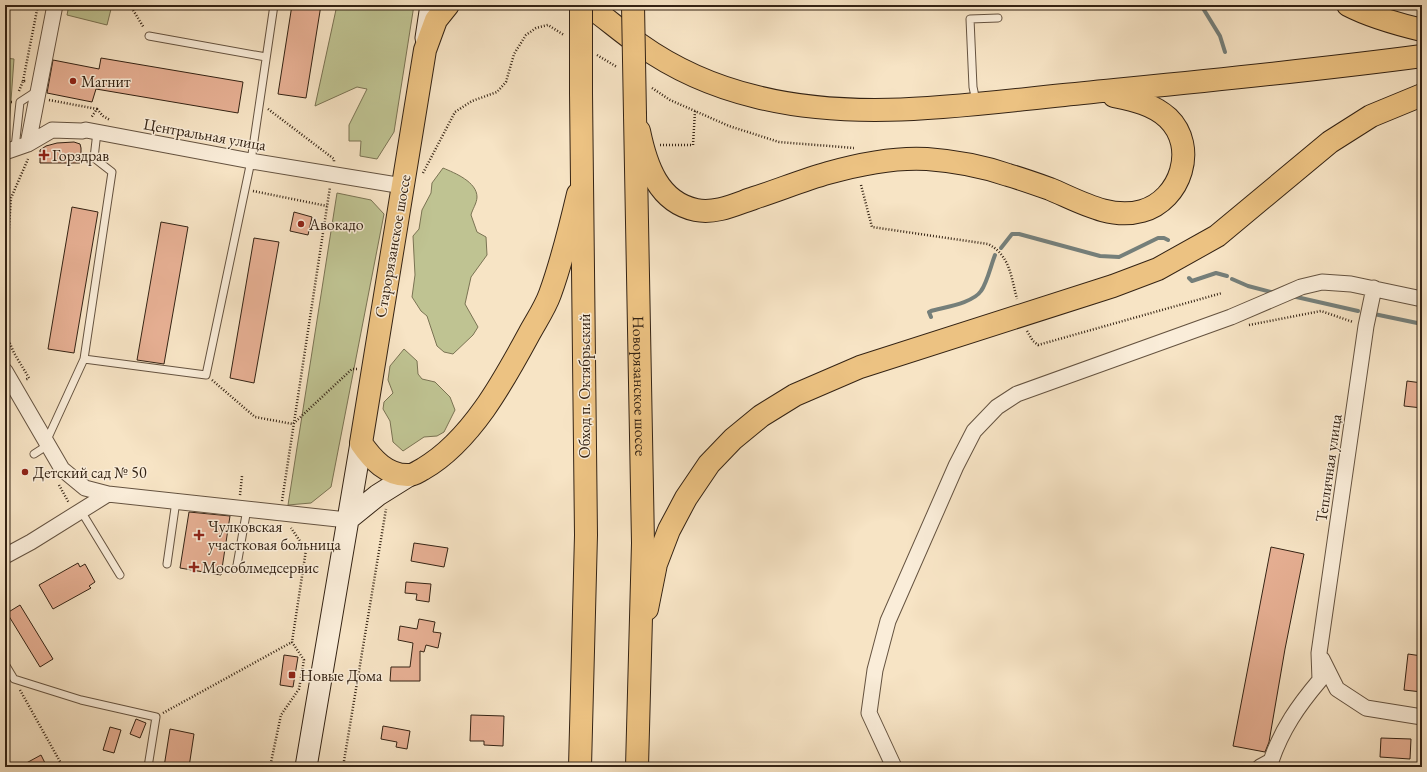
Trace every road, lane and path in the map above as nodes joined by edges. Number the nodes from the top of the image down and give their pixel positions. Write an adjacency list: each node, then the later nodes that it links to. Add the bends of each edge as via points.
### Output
1 (38, 5): 22 (path)
2 (55, 5): 25 (street)
3 (130, 5): 13 (path)
4 (274, 5): 18 (lane)
5 (430, 5): 15 (main road)
6 (448, 5): 15 (main road, Старорязанское шоссе, via 436,20)
7 (581, 5): 38 (main road, Обход п. Октябрьский, bridge)
8 (633, 5): 30 (main road, Новорязанское шоссе, bridge)
9 (1348, 5): 12 (main road, via 1400,25)
10 (593, 8): 28 (main road, via 639,44 678,68 718,85 757,97 797,105 842,109 904,110)
11 (998, 18): 28 (lane, via 970,19)
12 (1422, 30)
13 (149, 36): 18 (lane)
14 (568, 38): 39 (path, via 548,25 536,28 526,36 514,54 506,82 497,92 472,101 455,112)
15 (425, 50): 39 (main road, Старорязанское шоссе)
16 (596, 54): 21 (path)
17 (1422, 56): 19 (main road)
18 (266, 57): 27 (lane)
19 (1320, 69): 20 (main road); 24 (main road)
20 (1422, 69)
21 (622, 71)
22 (24, 81)
23 (650, 87): 29 (path, via 670,100)
24 (1095, 92): 28 (main road); 30 (main road, via 1153,107 1169,118 1178,131 1183,145 1182,172 1175,186 1155,206 1143,211 1112,212 1005,174 959,163 926,159 888,160 864,164 714,210 698,210 681,206 666,194 653,177 642,147)
25 (41, 94): 31 (path, via 97,109); 34 (street)
26 (1422, 95): 75 (main road, via 1371,116 1330,142 1217,236 1158,268 1113,286 860,367 795,395 761,416 733,439 709,464 679,510 656,564)
27 (260, 102): 36 (path); 37 (lane)
28 (976, 103)
29 (695, 111): 33 (path, via 693,145); 35 (path, via 728,126 779,142 854,147)
30 (635, 115): 75 (main road, Новорязанское шоссе, via 643,543)
31 (82, 131): 32 (street, Центральная улица); 34 (street, Центральная улица, via 52,130)
32 (97, 132): 37 (street, Центральная улица); 52 (lane, via 94,158 112,172)
33 (656, 145)
34 (19, 150): 44 (path, via 11,198)
35 (854, 153)
36 (334, 158)
37 (251, 161): 39 (street, Центральная улица); 42 (lane)
38 (582, 171): 60 (main road, via 568,237 550,295 508,373 485,408 454,444 431,464); 87 (main road, Обход п. Октябрьский, via 586,535)
39 (411, 182): 54 (main road, Старорязанское шоссе)
40 (330, 184): 43 (path)
41 (861, 185): 47 (path, via 872,227 988,244 995,248 1006,262)
42 (245, 189): 43 (path); 55 (lane)
43 (327, 206): 56 (path)
44 (5, 285)
45 (1374, 288): 48 (street); 49 (street, Тепличная улица); 89 (street, via 1322,282 1301,287 1231,317 1016,394 997,407 974,431 956,466 886,628 874,670 869,713)
46 (1222, 293): 50 (path, via 1038,345)
47 (1017, 299)
48 (1422, 299)
49 (1366, 326): 51 (path, via 1321,311); 76 (street, Тепличная улица)
50 (1026, 327)
51 (1242, 327)
52 (84, 359): 55 (lane); 58 (lane)
53 (5, 370): 58 (street)
54 (371, 371): 56 (path, via 352,368); 57 (main road, Старорязанское шоссе)
55 (206, 375): 56 (path, via 255,417)
56 (293, 424): 68 (path)
57 (360, 443): 60 (main road, via 379,464 389,470); 69 (main road)
58 (47, 444): 59 (lane); 62 (street, via 62,469 86,488)
59 (34, 454)
60 (410, 475): 69 (main road)
61 (58, 484): 65 (path, via 70,504)
62 (108, 494): 63 (street); 67 (street)
63 (176, 501): 66 (street); 71 (lane)
64 (386, 507): 86 (path)
65 (64, 508)
66 (247, 509): 68 (street); 72 (lane)
67 (81, 511): 70 (street); 73 (lane)
68 (280, 512): 69 (street); 74 (path, via 306,550)
69 (347, 520): 85 (main road)
70 (5, 556)
71 (167, 564)
72 (238, 565)
73 (120, 575)
74 (292, 642): 79 (path); 84 (path, via 304,660 299,689 281,715)
75 (641, 643): 88 (main road, Новорязанское шоссе)
76 (1319, 653): 80 (street, via 1337,689 1366,708); 81 (street, Тепличная улица, via 1320,680 1291,718)
77 (5, 664): 78 (lane)
78 (14, 679): 79 (lane, via 81,700); 82 (path)
79 (156, 717): 83 (lane)
80 (1422, 717)
81 (1268, 765)
82 (63, 767)
83 (148, 767)
84 (270, 767)
85 (306, 767)
86 (343, 767)
87 (580, 767)
88 (637, 767)
89 (894, 767)

